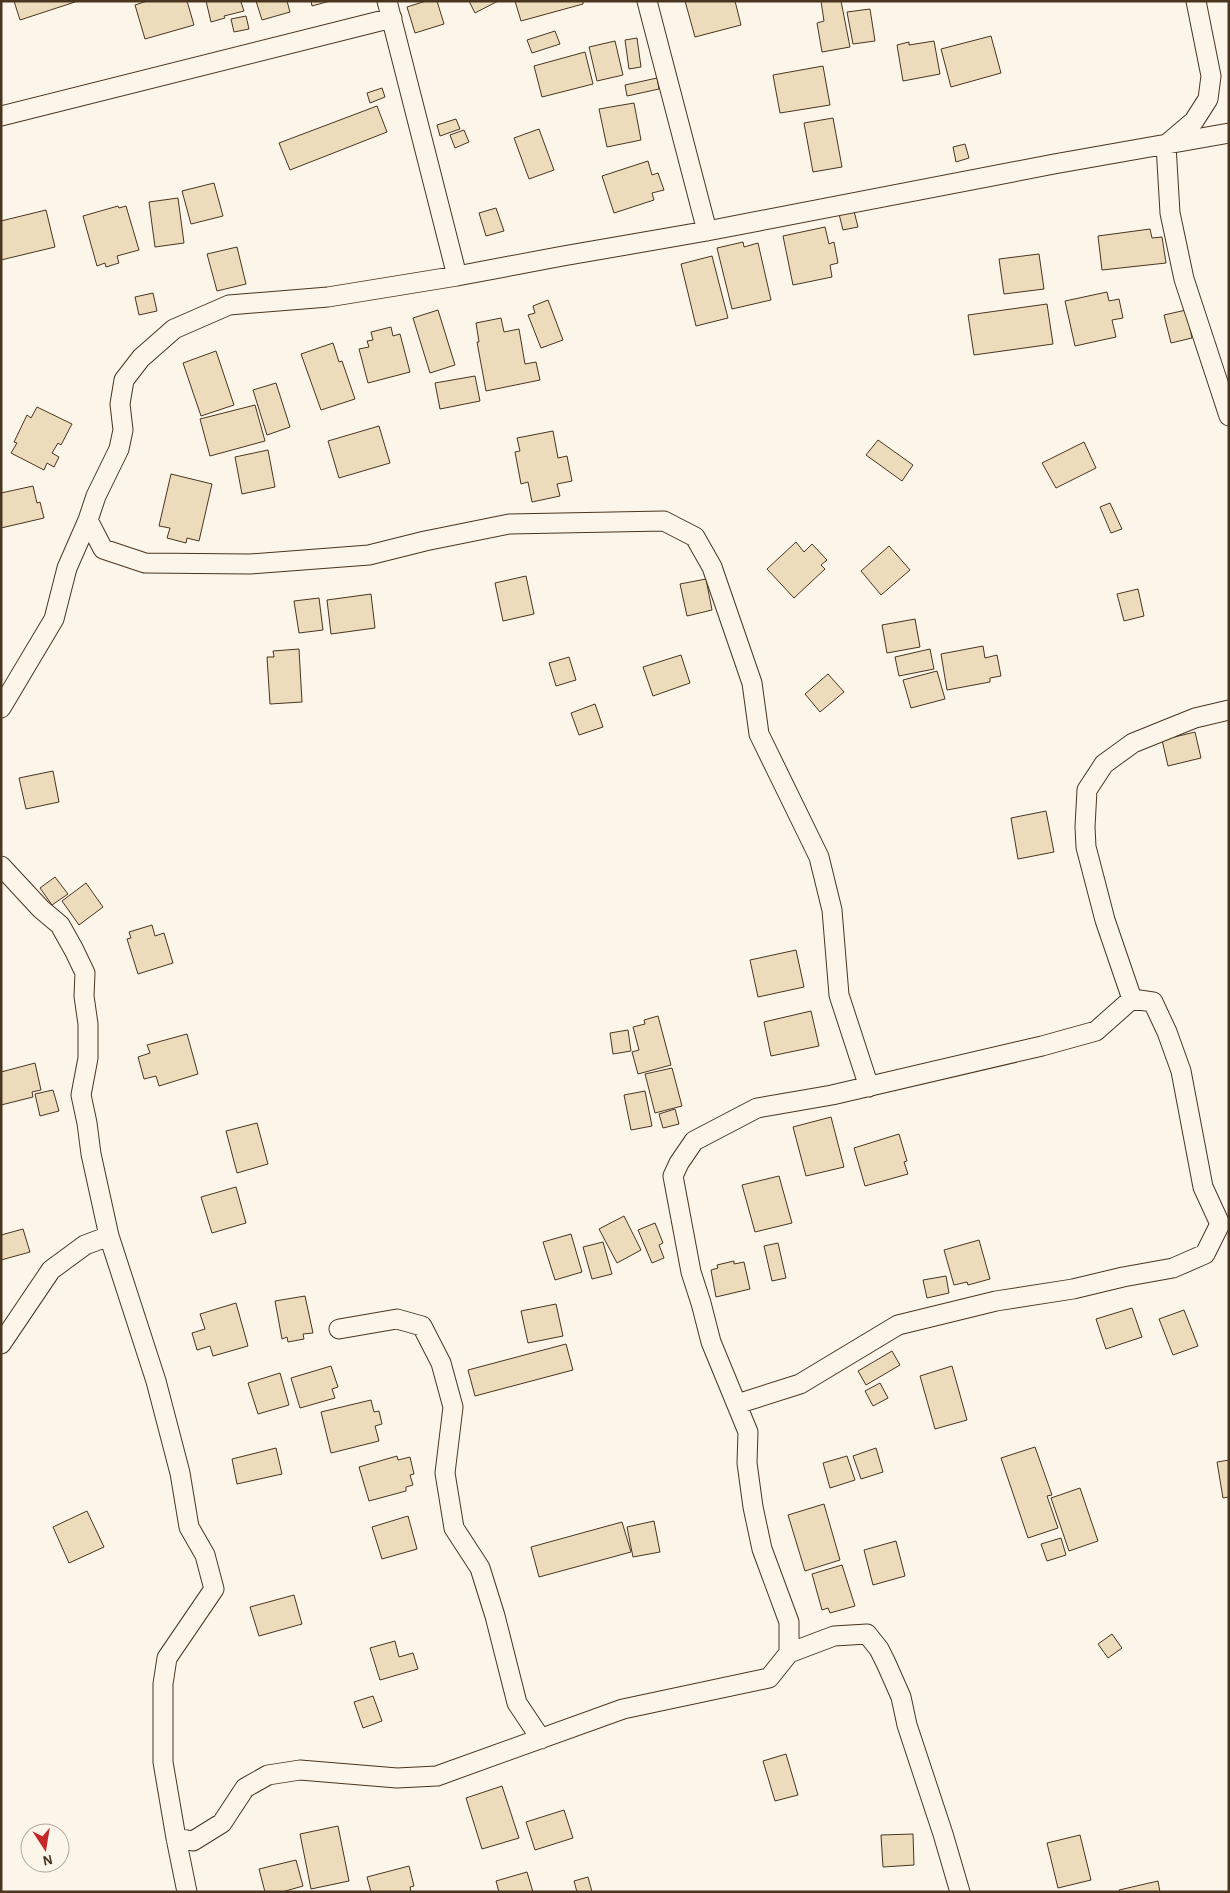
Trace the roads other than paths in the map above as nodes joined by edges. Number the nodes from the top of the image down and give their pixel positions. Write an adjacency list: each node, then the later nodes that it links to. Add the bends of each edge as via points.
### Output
1 (647, 1): 7 (street)
2 (1196, 1): 6 (street, via 1210,76 1208,99 1194,121)
3 (389, 10): 4 (street); 8 (street)
4 (1, 116)
5 (1229, 133): 6 (street)
6 (1166, 145): 7 (street); 9 (street, via 1170,213 1184,279)
7 (708, 231): 8 (street)
8 (457, 276): 10 (street, via 328,297 229,305 174,329 141,358 124,380 120,404 123,430 119,449)
9 (1229, 416)
10 (88, 520): 11 (street, via 67,568 54,619); 15 (street, via 103,549 145,563 250,564 370,555 509,524 664,521 695,537 712,567 752,683 759,734 819,857 832,910 839,994)
11 (1, 708)
12 (1229, 710): 14 (street, via 1195,718 1133,743 1104,764 1087,790 1086,847 1104,920)
13 (1, 866): 16 (street, via 60,925 85,973 88,1058 82,1095)
14 (1132, 999): 15 (street, via 1096,1031); 19 (street, via 1153,1002 1181,1071 1202,1186 1220,1224 1205,1254 1173,1268 996,1301 898,1325 800,1384)
15 (869, 1087): 19 (street, via 757,1108 694,1141 673,1176 691,1272 711,1342)
16 (109, 1236): 18 (street, via 84,1245 51,1270); 22 (street, via 156,1381 180,1473 189,1528 205,1555 214,1589 167,1658 163,1684 163,1762)
17 (339, 1329): 21 (street, via 397,1319 422,1326 441,1363 454,1407 445,1473 454,1528 480,1568 517,1703)
18 (1, 1344)
19 (737, 1404): 20 (street, via 748,1432 746,1463 762,1549 789,1622)
20 (789, 1653): 21 (street, via 768,1678 623,1709); 24 (street, via 842,1635 867,1634 879,1649 901,1697)
21 (542, 1739): 22 (street, via 437,1776 397,1778 300,1770 268,1775 245,1788 222,1823 193,1841)
22 (176, 1838): 23 (street)
23 (187, 1892)
24 (960, 1892)

